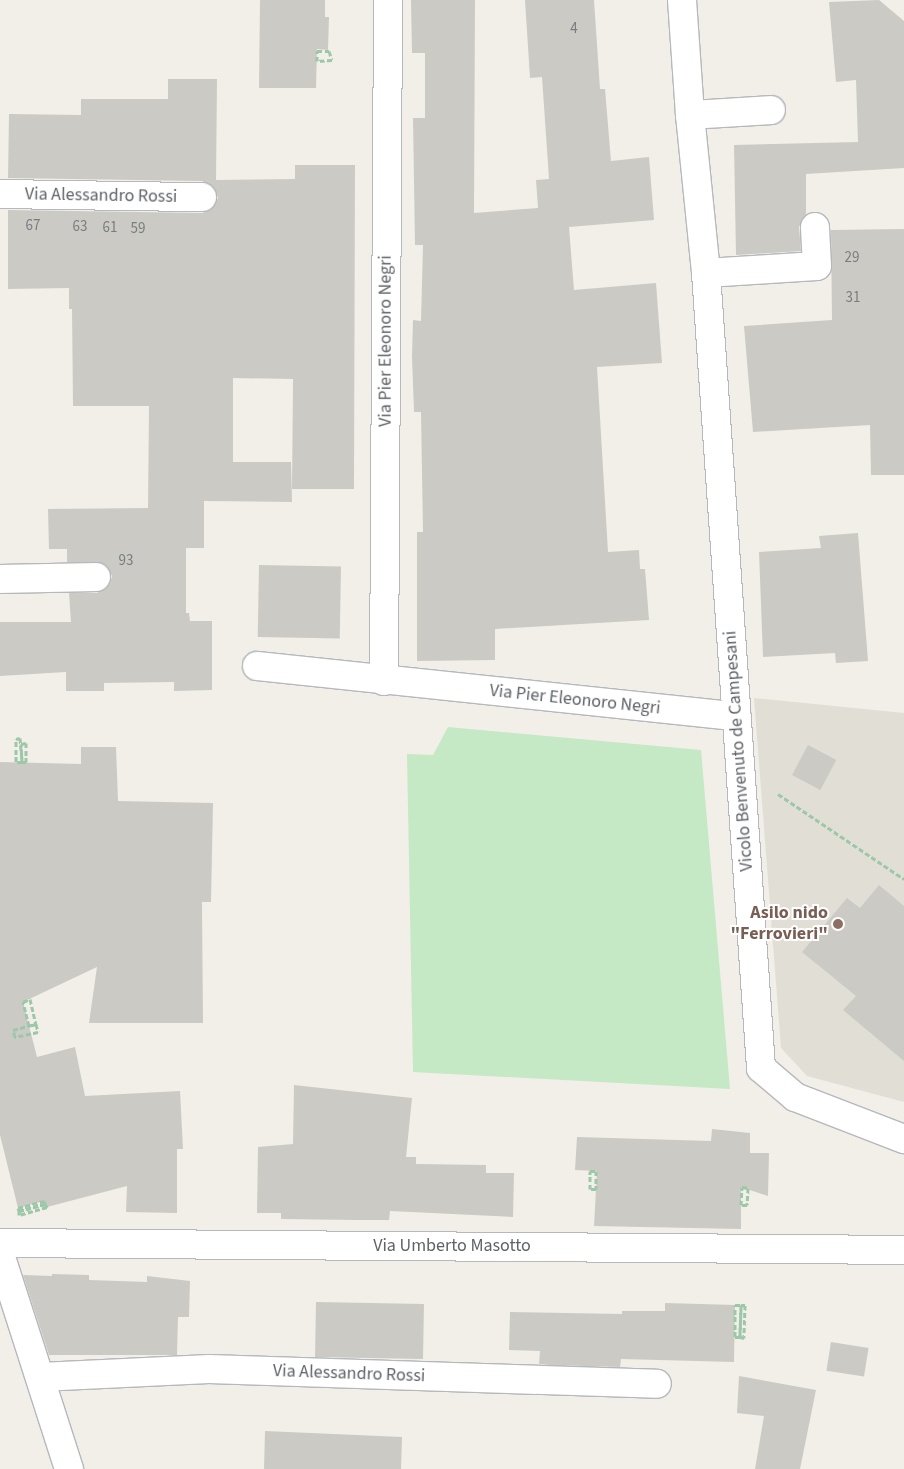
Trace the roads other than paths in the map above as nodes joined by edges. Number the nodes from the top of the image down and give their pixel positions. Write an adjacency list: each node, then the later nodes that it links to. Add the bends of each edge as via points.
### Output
1 (388, 0): 12 (street, Via Pier Eleonoro Negri)
2 (682, 0): 4 (street, Vicolo Benvenuto de Campesani)
3 (771, 110): 4 (street)
4 (690, 115): 8 (street, Vicolo Benvenuto de Campesani)
5 (0, 194): 6 (street, Via Alessandro Rossi)
6 (202, 197)
7 (815, 227): 8 (street, via 817,266)
8 (706, 273): 13 (street, Vicolo Benvenuto de Campesani)
9 (96, 577): 10 (street)
10 (0, 579)
11 (257, 666): 12 (street, Via Pier Eleonoro Negri)
12 (384, 682): 13 (street, Via Pier Eleonoro Negri)
13 (736, 716): 14 (street, Vicolo Benvenuto de Campesani, via 761,1068 795,1097)
14 (904, 1139)
15 (0, 1243): 16 (street, Via Umberto Masotto)
16 (904, 1250)
17 (0, 1254): 18 (street)
18 (40, 1377): 19 (street, Via Alessandro Rossi, via 209,1369); 20 (street)
19 (657, 1384)
20 (69, 1469)

